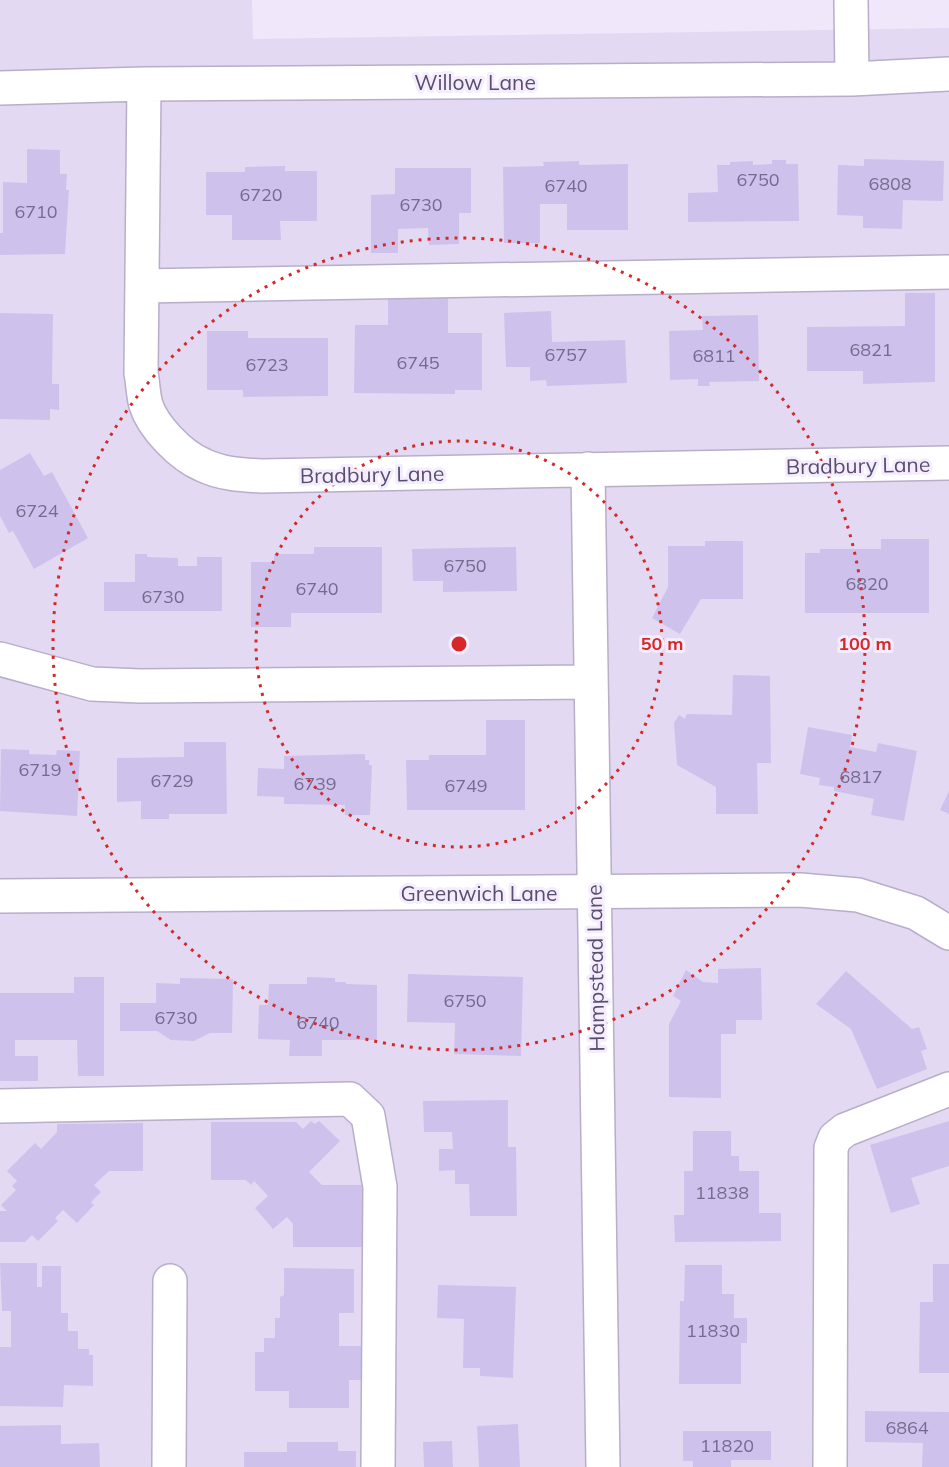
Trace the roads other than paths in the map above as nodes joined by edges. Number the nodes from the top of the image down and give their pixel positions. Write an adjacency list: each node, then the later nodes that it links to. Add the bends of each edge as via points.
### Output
1 (851, 0): 3 (street)
2 (949, 74): 3 (street, Willow Lane)
3 (852, 79): 4 (street, Willow Lane)
4 (144, 84): 5 (street, Willow Lane); 7 (street, Bradbury Lane)
5 (0, 88)
6 (949, 272): 7 (street)
7 (142, 286): 9 (street, Bradbury Lane, via 141,373 146,406 162,433 202,465 232,474 262,476)
8 (949, 463): 9 (street, Bradbury Lane)
9 (588, 469): 11 (street, Hampstead Lane)
10 (0, 659): 11 (street, via 92,684 140,686)
11 (590, 682): 12 (street, Hampstead Lane)
12 (594, 893): 13 (street, Greenwich Lane); 14 (street, Greenwich Lane, via 800,890 858,895 916,913); 20 (street, Hampstead Lane)
13 (0, 896)
14 (949, 933)
15 (949, 1089): 21 (street, via 844,1130 831,1148)
16 (0, 1106): 19 (street, via 350,1100 368,1116 380,1187)
17 (170, 1281): 18 (street)
18 (169, 1467)
19 (378, 1467)
20 (603, 1467)
21 (830, 1467)

